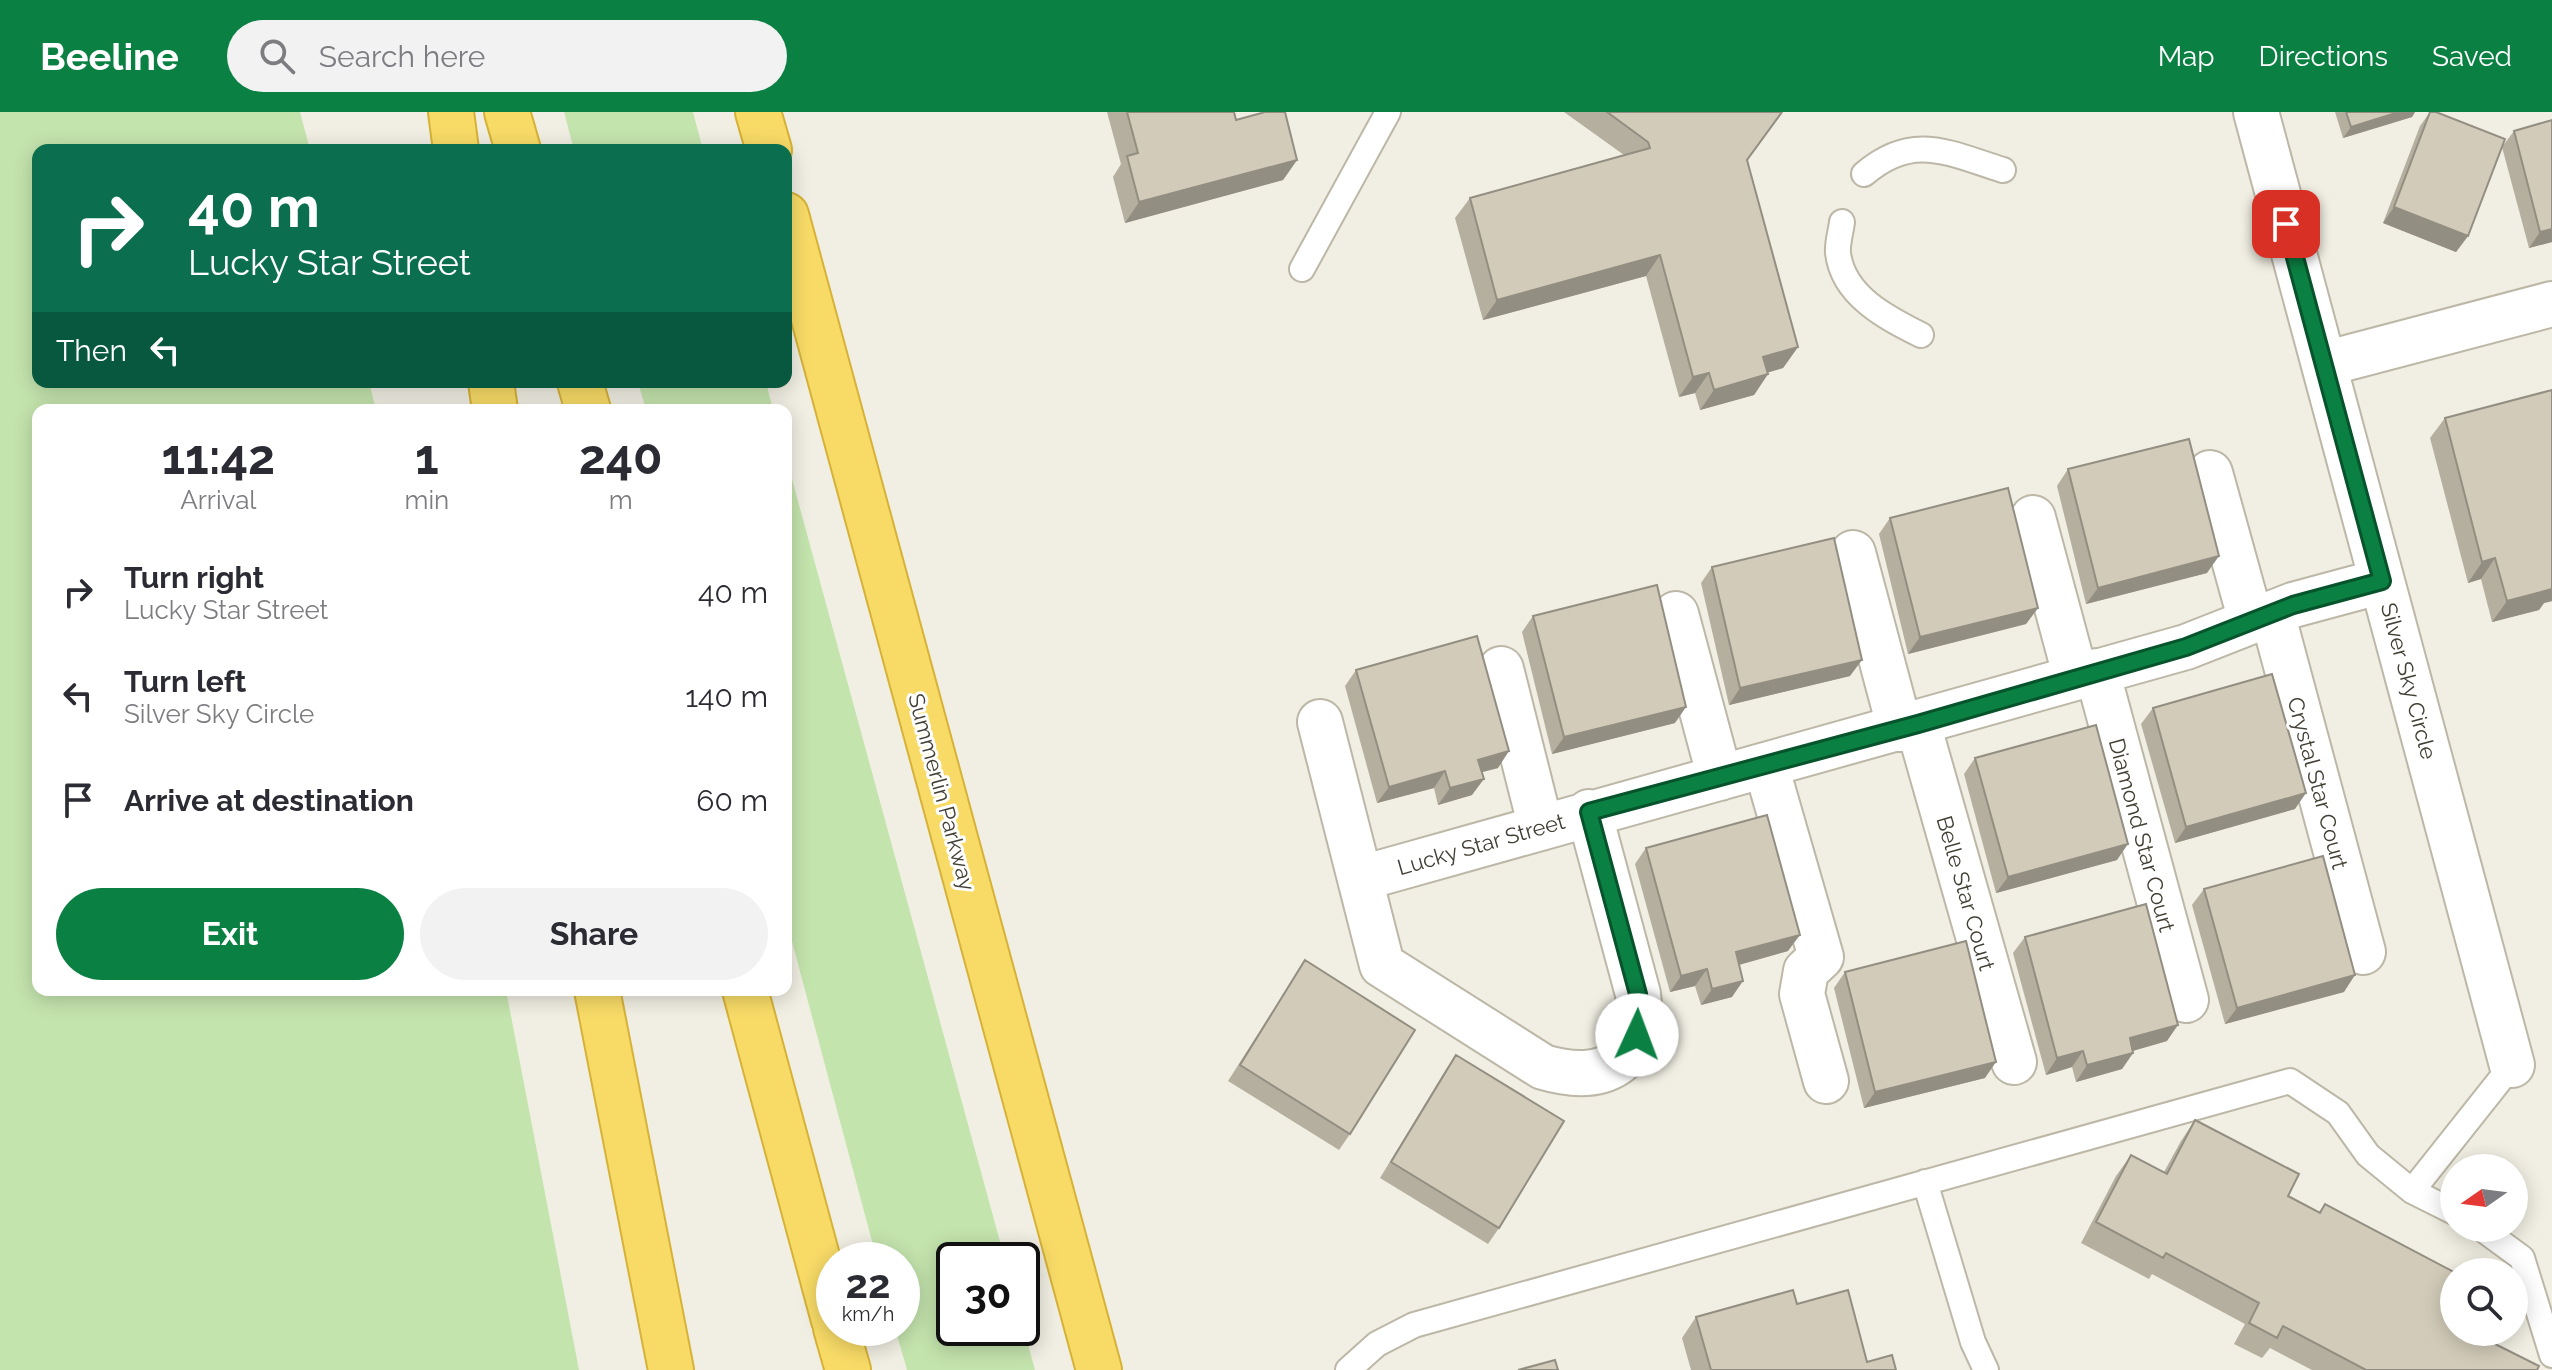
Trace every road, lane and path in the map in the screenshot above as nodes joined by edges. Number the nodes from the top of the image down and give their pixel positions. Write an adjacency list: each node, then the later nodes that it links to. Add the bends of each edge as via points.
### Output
1 (451, 112): 6 (highway)
2 (507, 112): 7 (highway)
3 (758, 112): 8 (highway)
4 (1388, 112): 13 (lane)
5 (2256, 112): 16 (street, Silver Sky Circle)
6 (455, 144)
7 (516, 144)
8 (767, 144)
9 (2003, 170): 10 (lane, via 1929,147 1903,150)
10 (1864, 174)
11 (1842, 222): 15 (lane, via 1838,254 1851,284 1878,314)
12 (792, 237): 48 (highway, Summerlin Parkway)
13 (1302, 269)
14 (2552, 304): 16 (street)
15 (1921, 335)
16 (2324, 364): 20 (street, Silver Sky Circle)
17 (2210, 473): 22 (street, Crystal Star Court)
18 (2033, 518): 24 (street, Diamond Star Court)
19 (1853, 553): 26 (street, Belle Star Court)
20 (2382, 581): 22 (street, Lucky Star Street); 37 (street, Silver Sky Circle)
21 (1676, 614): 28 (street)
22 (2262, 617): 24 (street, Lucky Star Street, via 2186,647); 32 (street, Crystal Star Court)
23 (1501, 669): 30 (street)
24 (2087, 674): 26 (street, Lucky Star Street); 35 (street, Diamond Star Court)
25 (1320, 722): 31 (street)
26 (1909, 726): 27 (street, Lucky Star Street); 36 (street, Belle Star Court)
27 (1766, 766): 28 (street, Lucky Star Street); 38 (street, via 1821,957 1806,971 1802,994)
28 (1720, 778): 29 (street, Lucky Star Street)
29 (1589, 812): 30 (street, Lucky Star Street); 31 (street, via 1641,1017 1626,1052 1597,1075 1569,1075 1543,1067 1382,965)
30 (1541, 828): 31 (street, Lucky Star Street)
31 (1362, 878)
32 (2363, 952)
33 (598, 996): 46 (highway)
34 (747, 996): 43 (highway)
35 (2186, 1000)
36 (2014, 1062)
37 (2512, 1065): 40 (lane)
38 (1826, 1081)
39 (1925, 1182): 40 (lane, via 2290,1081 2338,1113 2368,1155); 49 (lane, via 1414,1325 1377,1344); 50 (lane)
40 (2412, 1191): 41 (lane)
41 (2440, 1205)
42 (2500, 1242): 45 (lane, via 2522,1258)
43 (816, 1253)
44 (841, 1346): 47 (highway)
45 (2552, 1355)
46 (671, 1370)
47 (848, 1370)
48 (1099, 1370)
49 (1348, 1370)
50 (1986, 1370)

